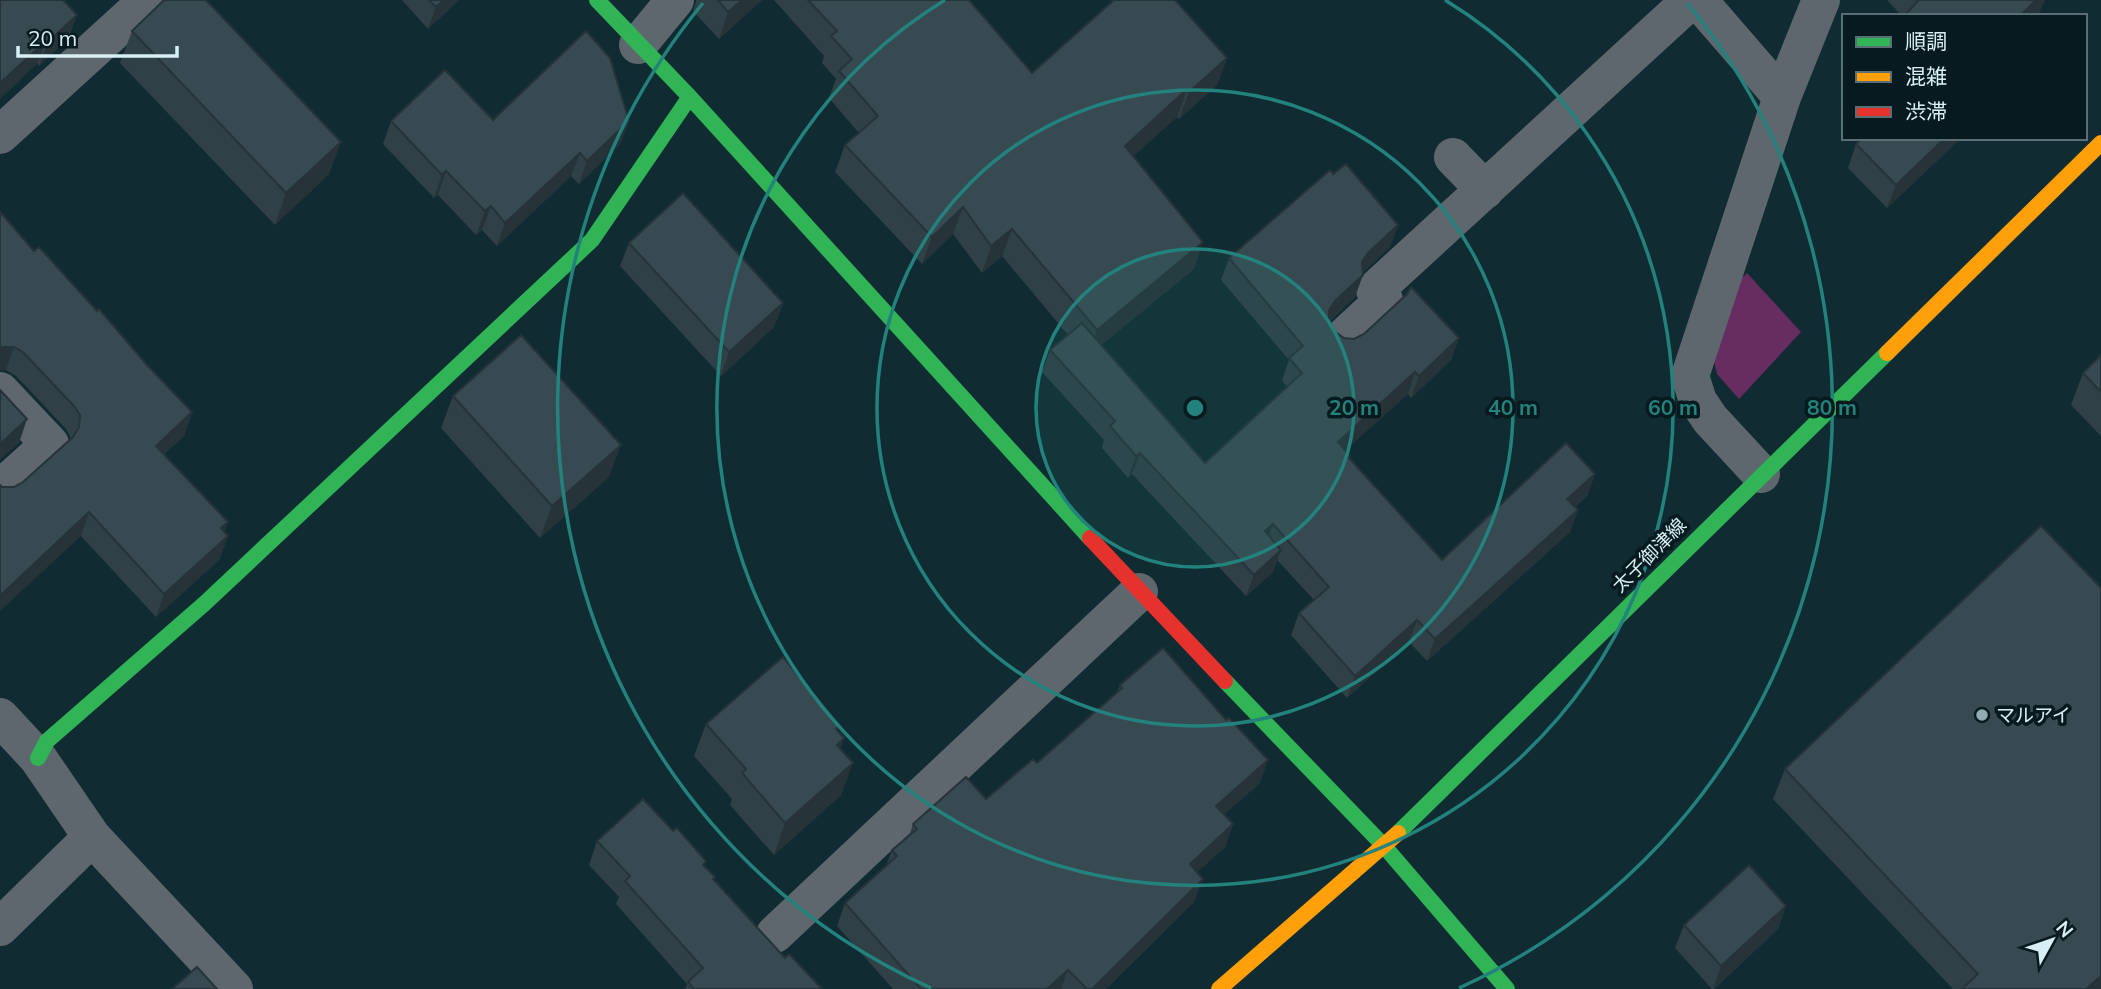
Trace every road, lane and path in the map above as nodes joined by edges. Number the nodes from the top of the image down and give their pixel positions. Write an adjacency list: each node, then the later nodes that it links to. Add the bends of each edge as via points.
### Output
1 (148, 0): 10 (street)
2 (597, 0): 7 (street)
3 (675, 0): 7 (street)
4 (1691, 0): 13 (street)
5 (1698, 0): 8 (street)
6 (1821, 0): 8 (street)
7 (638, 45): 9 (street)
8 (1782, 97): 16 (street, via 1690,376 1710,419)
9 (690, 98): 18 (street); 20 (street, via 592,240 204,604 47,741)
10 (0, 135)
11 (2101, 143): 16 (street, 太子御津線)
12 (1452, 157): 13 (street)
13 (1485, 190): 14 (street, via 1375,290 1384,300)
14 (1342, 339)
15 (0, 391): 17 (street, via 50,444)
16 (1761, 474): 22 (street, 太子御津線)
17 (0, 489)
18 (1139, 592): 22 (street); 24 (street)
19 (0, 717): 20 (street)
20 (38, 758): 21 (street)
21 (92, 837): 23 (street); 25 (street)
22 (1384, 846): 26 (street, 太子御津線); 27 (street)
23 (0, 927)
24 (775, 934)
25 (234, 989)
26 (1219, 989)
27 (1507, 989)

